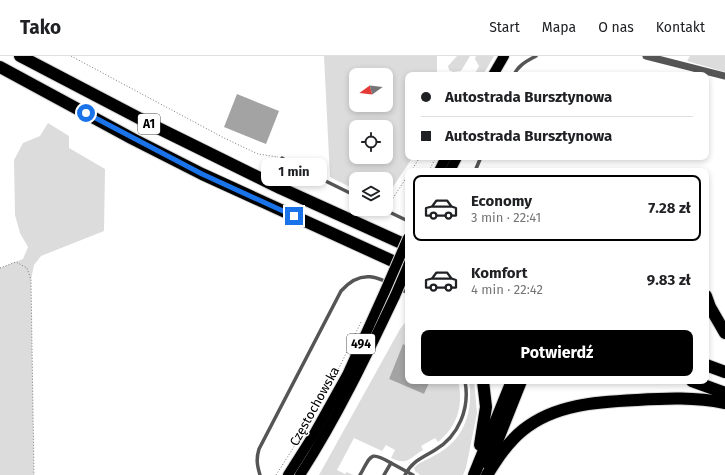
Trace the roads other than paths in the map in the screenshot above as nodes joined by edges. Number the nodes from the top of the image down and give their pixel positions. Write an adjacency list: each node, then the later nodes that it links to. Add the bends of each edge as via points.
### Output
1 (504, 56): 7 (main road)
2 (536, 56): 8 (lane, via 522,64)
3 (646, 56): 10 (street)
4 (20, 57): 15 (highway, A1, via 280,188)
5 (0, 62): 9 (lane)
6 (0, 67): 9 (highway, A1)
7 (495, 72)
8 (515, 72)
9 (16, 76): 17 (highway, A1, via 202,174)
10 (725, 76)
11 (282, 158): 12 (lane)
12 (349, 193)
13 (393, 213): 14 (lane)
14 (405, 219)
15 (405, 245)
16 (405, 245): 35 (main road, Częstochowska / 494, bridge, via 347,375)
17 (405, 267)
18 (405, 270): 36 (main road, Częstochowska / 494, bridge, via 352,386)
19 (405, 292): 34 (lane, via 371,276 357,278 341,291 259,450 256,463)
20 (709, 304): 21 (highway)
21 (725, 333)
22 (709, 366): 23 (highway)
23 (725, 372)
24 (465, 384): 32 (lane, via 467,399 457,430 443,445 411,465)
25 (483, 384): 33 (highway, via 486,407)
26 (511, 384): 33 (highway)
27 (520, 384): 33 (highway, via 495,445)
28 (700, 384): 29 (highway)
29 (725, 393)
30 (725, 403): 33 (highway, via 693,398 667,398 594,403 561,410 524,430)
31 (391, 463): 32 (lane); 37 (lane, via 378,456 371,456); 38 (lane)
32 (406, 473): 39 (lane)
33 (480, 473)
34 (260, 475)
35 (288, 475)
36 (300, 475)
37 (360, 475)
38 (384, 475)
39 (413, 475)

